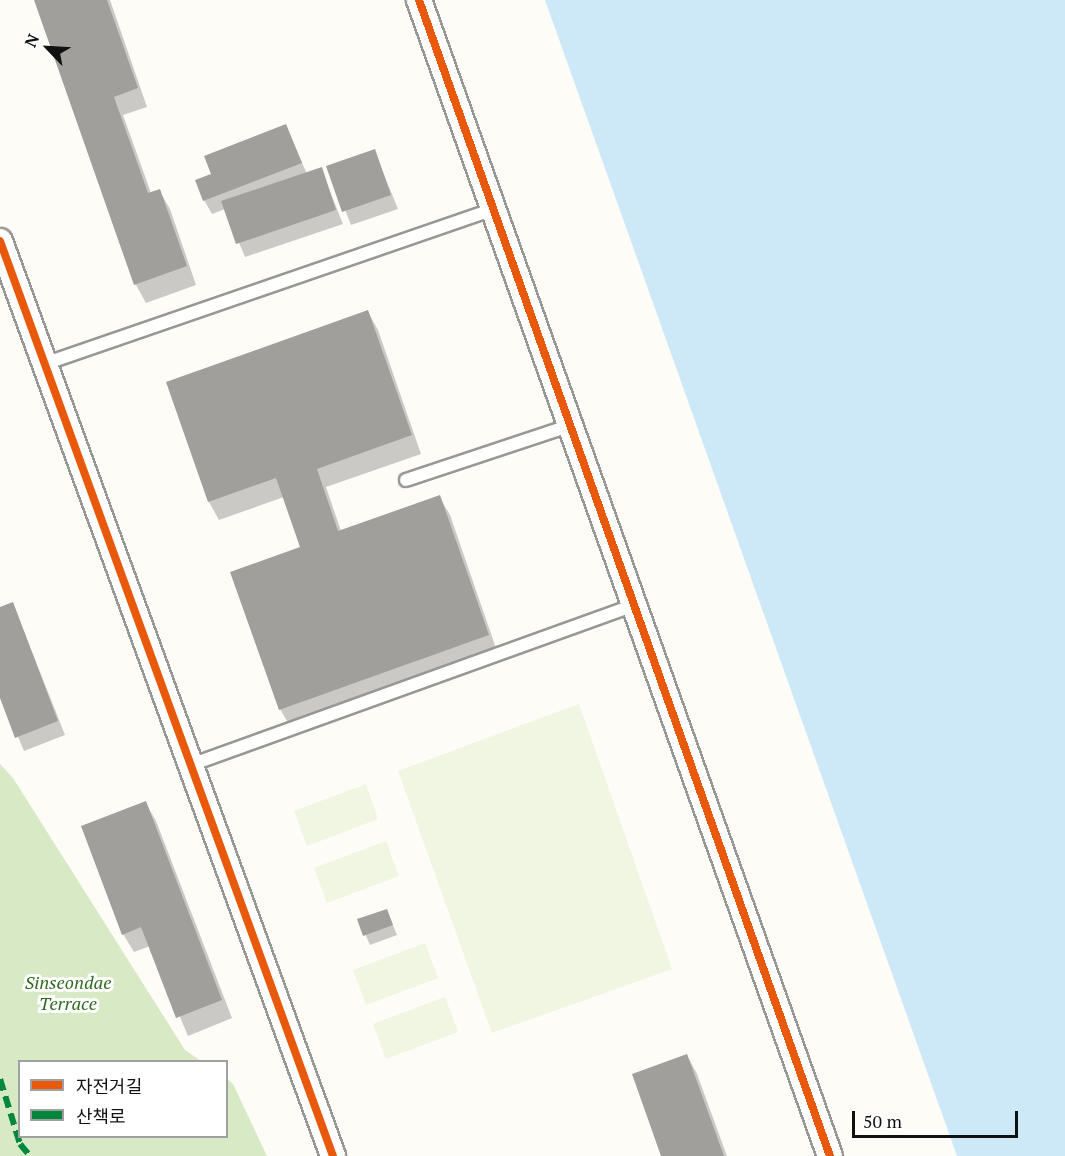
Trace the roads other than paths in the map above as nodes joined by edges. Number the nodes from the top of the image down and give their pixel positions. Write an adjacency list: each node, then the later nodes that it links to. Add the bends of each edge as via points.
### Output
1 (419, 0): 2 (street)
2 (496, 208): 4 (lane); 5 (street)
3 (0, 241): 4 (street)
4 (44, 364): 8 (street)
5 (571, 425): 6 (lane); 7 (street)
6 (406, 480)
7 (633, 606): 8 (lane); 10 (street)
8 (193, 764): 9 (street)
9 (333, 1156)
10 (830, 1156)

